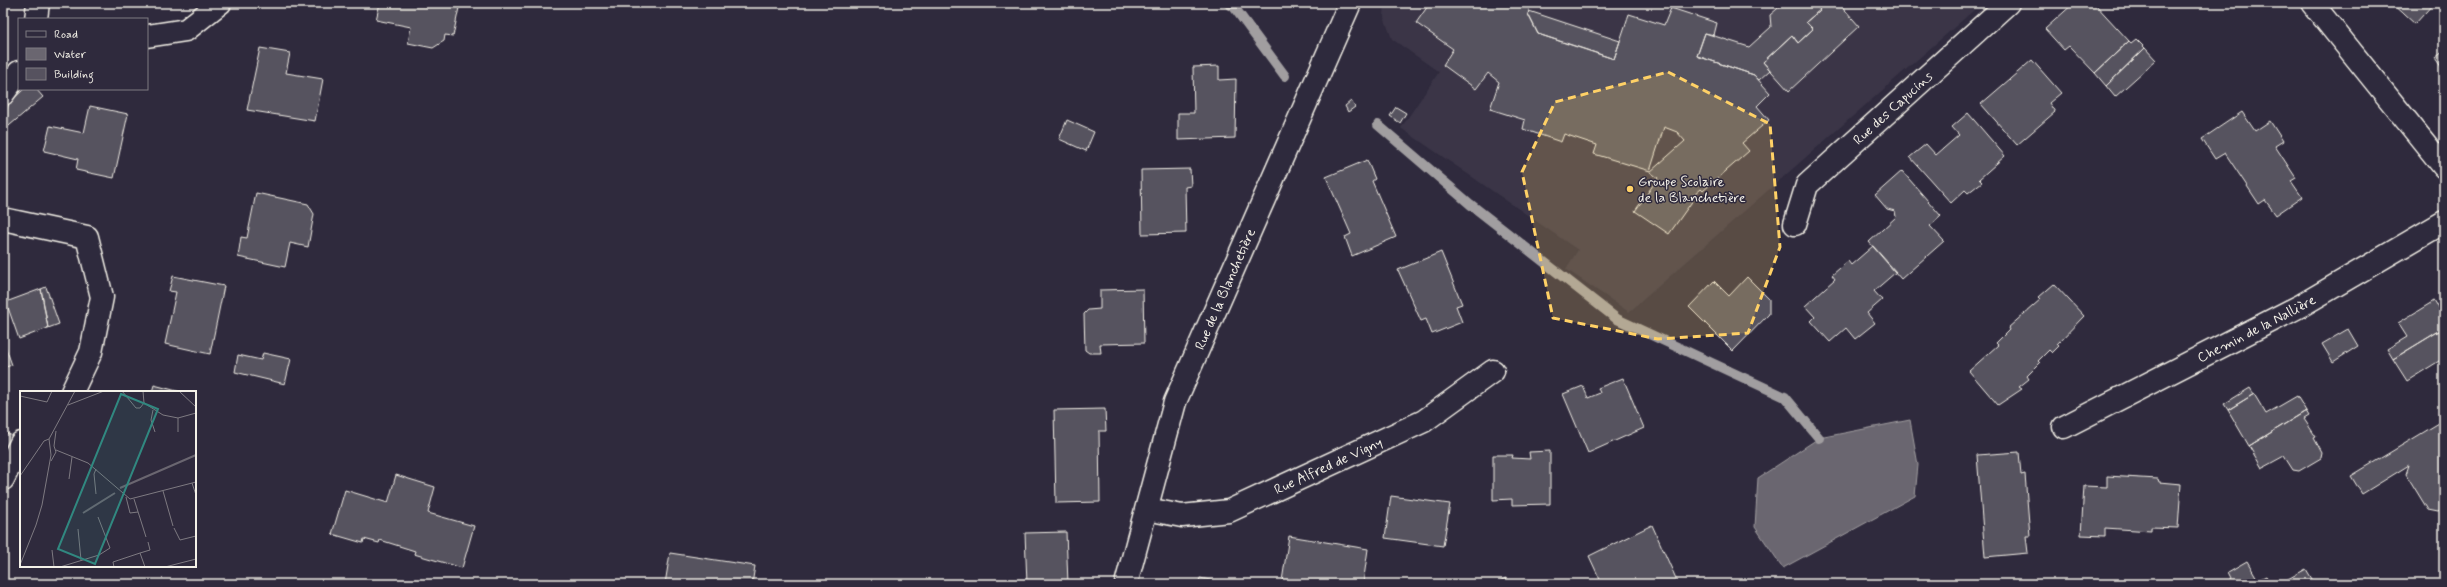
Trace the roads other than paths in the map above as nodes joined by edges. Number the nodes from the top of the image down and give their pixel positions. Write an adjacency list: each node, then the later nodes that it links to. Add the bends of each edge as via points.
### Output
1 (38, 3): 6 (street)
2 (220, 3): 7 (street, via 186,30)
3 (1350, 3): 19 (street, Rue de la Blanchetière, via 1175,402)
4 (2008, 3): 13 (street, Rue des Capucins, via 1807,185)
5 (2312, 3): 10 (street)
6 (36, 18)
7 (148, 36)
8 (18, 73): 9 (street)
9 (3, 94)
10 (2444, 167)
11 (3, 219): 15 (street, via 87,237 102,297 91,352)
12 (2444, 222): 16 (street, Chemin de la Nallière, via 2302,305)
13 (1795, 224)
14 (1493, 371): 19 (street, Rue Alfred de Vigny, via 1424,421 1229,511 1182,516)
15 (72, 391)
16 (2064, 428)
17 (20, 446): 18 (street)
18 (3, 479)
19 (1147, 509): 20 (street, Rue de la Blanchetière)
20 (1126, 584)

